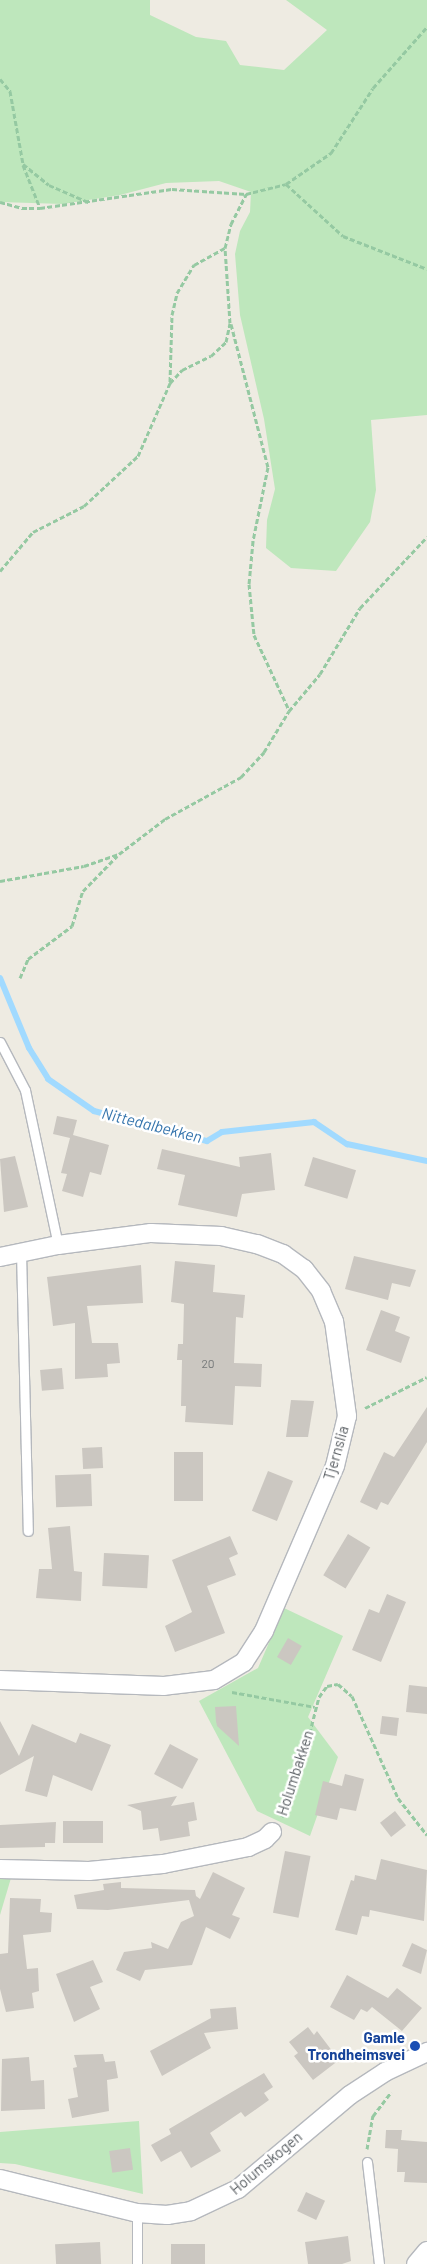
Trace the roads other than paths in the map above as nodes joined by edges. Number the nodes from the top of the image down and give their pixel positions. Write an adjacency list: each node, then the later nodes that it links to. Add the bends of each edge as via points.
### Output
1 (0, 1042): 2 (lane, via 25,1090)
2 (58, 1245): 3 (street, Tjernslia); 6 (street, Tjernslia, via 151,1234 213,1236 257,1244 283,1254 304,1269 322,1291 334,1321 347,1416 335,1466 264,1630 244,1662 214,1680 164,1686)
3 (21, 1252): 4 (street, Tjernslia); 5 (lane)
4 (0, 1257)
5 (28, 1531)
6 (0, 1680)
7 (272, 1832): 8 (street, Holumbakken, via 248,1848 163,1864 89,1871)
8 (0, 1869)
9 (427, 2052): 12 (street, Holumskogen, via 385,2072 350,2095 227,2197 180,2214)
10 (367, 2162): 15 (lane)
11 (0, 2179): 12 (street, Holumskogen)
12 (137, 2213): 14 (lane)
13 (427, 2251): 16 (street)
14 (137, 2264)
15 (379, 2264)
16 (416, 2264)

